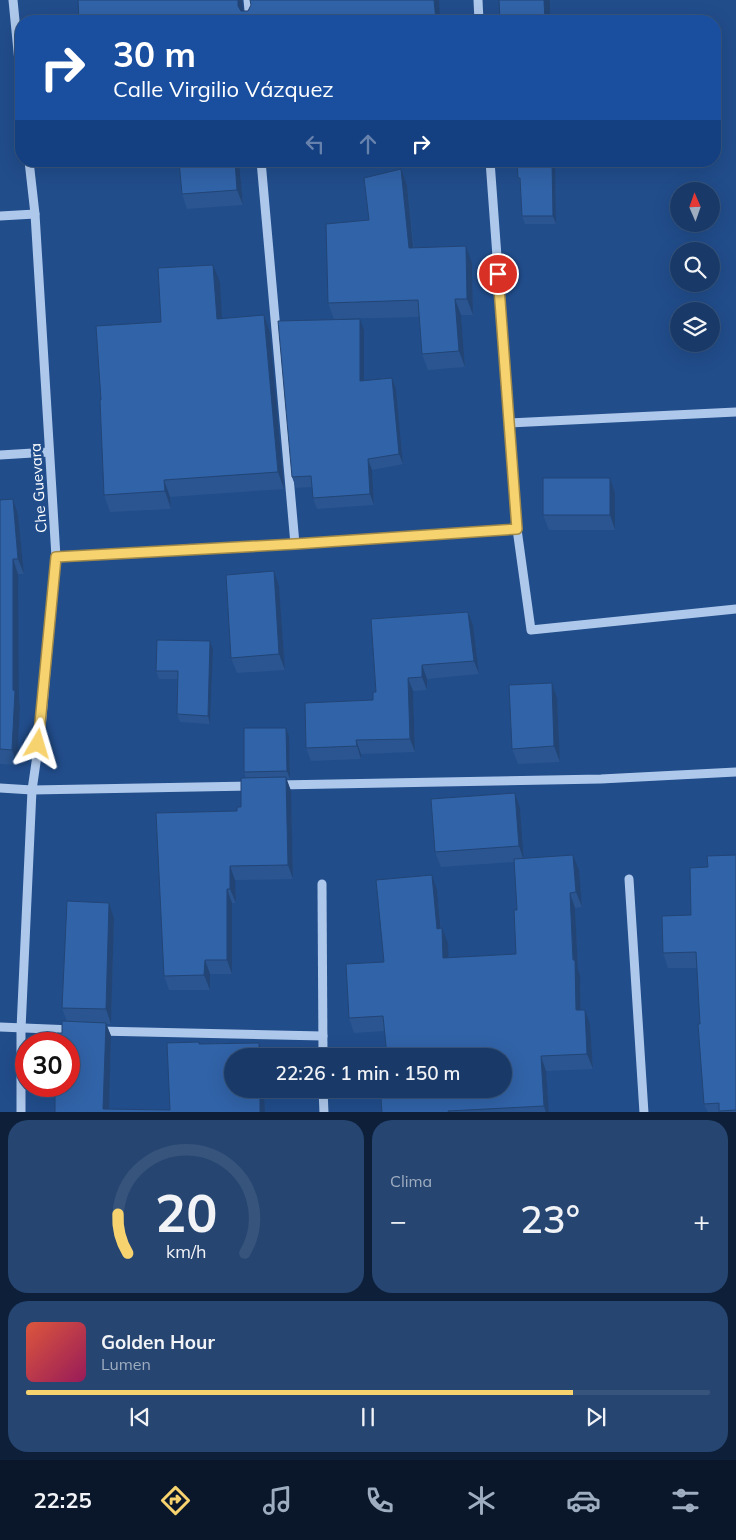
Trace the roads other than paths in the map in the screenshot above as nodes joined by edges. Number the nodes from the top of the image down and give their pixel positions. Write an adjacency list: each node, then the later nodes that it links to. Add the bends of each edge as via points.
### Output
1 (13, 0): 6 (street)
2 (248, 0): 4 (street)
3 (478, 0): 5 (street)
4 (249, 15)
5 (479, 15)
6 (15, 20)
7 (31, 167): 10 (street, Che Guevara)
8 (262, 167): 17 (street)
9 (490, 167): 13 (street)
10 (35, 214): 11 (street); 14 (street, Che Guevara)
11 (0, 216)
12 (736, 412): 13 (street)
13 (509, 423): 16 (street)
14 (49, 452): 15 (street); 18 (street, Che Guevara)
15 (0, 455)
16 (517, 529): 17 (street); 19 (street, via 531,630)
17 (295, 544): 18 (street)
18 (56, 557): 24 (street, Che Guevara, via 41,728)
19 (736, 609)
20 (736, 772): 21 (street, via 600,779)
21 (272, 785)
22 (262, 786): 24 (street)
23 (0, 788): 24 (street)
24 (32, 790): 28 (street, Che Guevara)
25 (629, 879): 36 (street)
26 (322, 884): 31 (street)
27 (0, 1028): 28 (street)
28 (22, 1029): 29 (street); 34 (street, Che Guevara)
29 (80, 1030)
30 (90, 1030): 31 (street)
31 (323, 1036): 32 (street)
32 (323, 1048)
33 (323, 1098): 35 (street)
34 (21, 1112)
35 (324, 1112)
36 (644, 1112)

